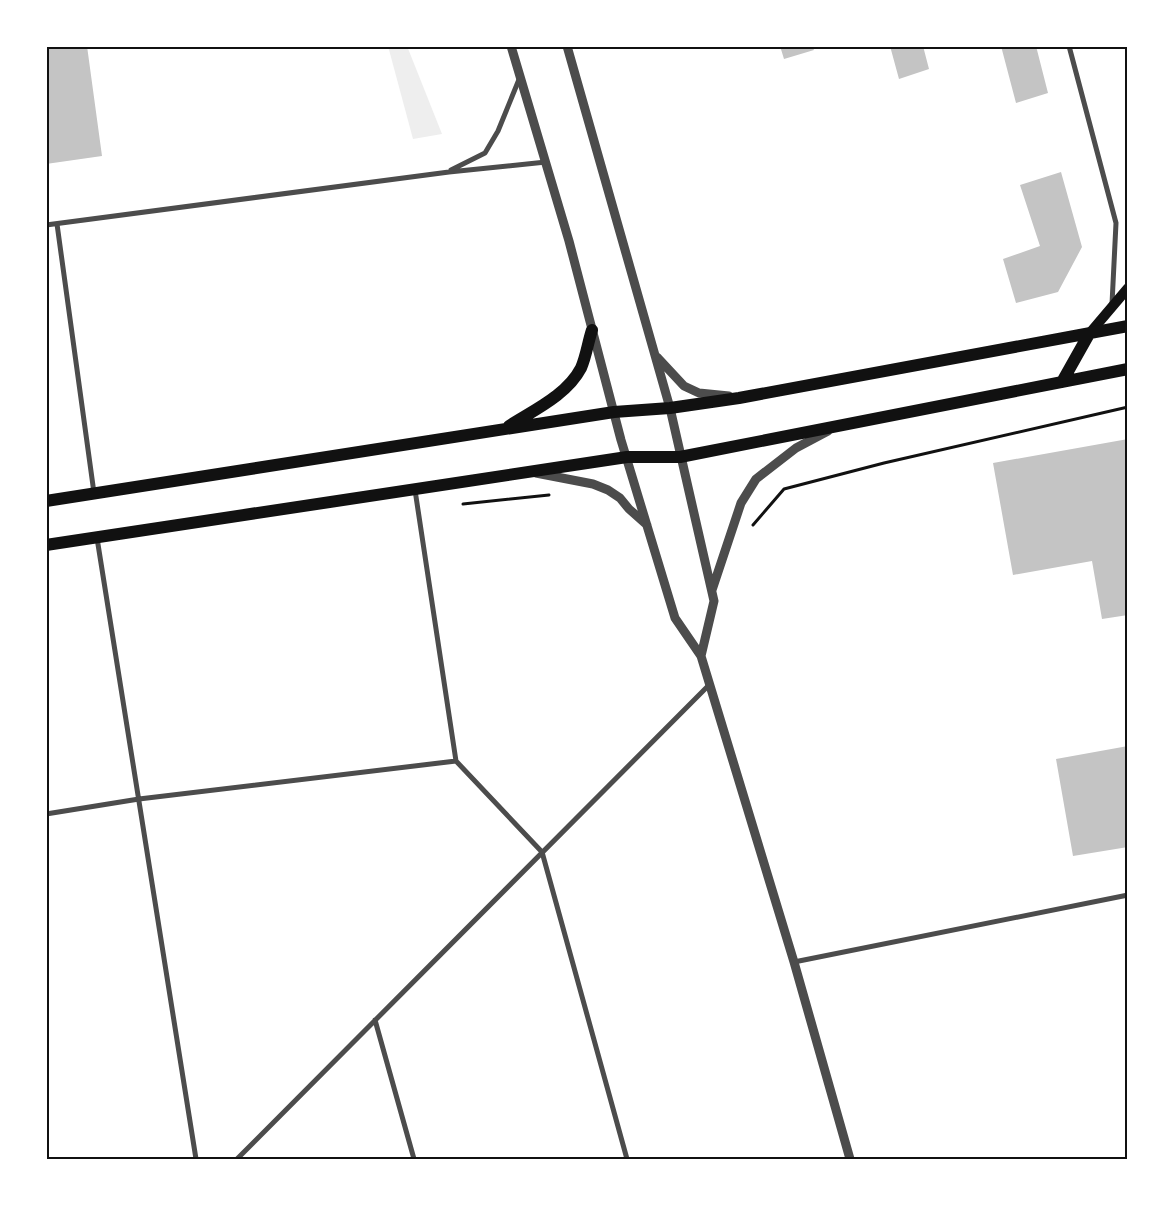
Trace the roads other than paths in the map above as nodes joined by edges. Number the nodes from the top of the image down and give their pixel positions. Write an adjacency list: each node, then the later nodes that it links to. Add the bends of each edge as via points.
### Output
1 (511, 46): 4 (street)
2 (567, 46): 14 (street)
3 (1069, 46): 10 (street, via 1116,222)
4 (520, 77): 5 (street); 6 (street, via 486,153)
5 (546, 162): 6 (street); 12 (street)
6 (449, 172): 7 (street)
7 (57, 224): 8 (street); 26 (street)
8 (46, 225)
9 (1128, 288): 10 (main road)
10 (1112, 305): 13 (main road)
11 (1128, 326): 13 (main road)
12 (592, 330): 19 (street); 21 (main road, via 581,367 574,378 559,394)
13 (1089, 334): 16 (main road); 17 (main road)
14 (654, 354): 17 (street, via 684,386 699,393); 18 (street)
15 (1128, 369): 16 (main road)
16 (1062, 382): 20 (main road)
17 (744, 397): 18 (main road)
18 (670, 408): 19 (main road); 23 (street)
19 (614, 412): 21 (main road); 22 (street)
20 (837, 426): 23 (main road); 31 (street, via 796,448 756,479 740,503)
21 (504, 429): 26 (main road)
22 (627, 457): 23 (main road); 24 (main road); 28 (street)
23 (680, 457): 31 (street)
24 (528, 472): 25 (main road); 28 (street, via 593,484 608,490)
25 (415, 489): 29 (main road); 34 (street)
26 (94, 494): 27 (main road)
27 (46, 501)
28 (647, 525): 32 (street, via 675,618)
29 (97, 538): 30 (main road); 35 (street)
30 (46, 546)
31 (712, 590): 32 (street, via 714,601)
32 (701, 656): 33 (street)
33 (709, 684): 37 (street); 39 (street)
34 (456, 761): 35 (street); 37 (street)
35 (139, 799): 36 (street); 41 (street)
36 (46, 814)
37 (542, 852): 40 (street); 44 (street)
38 (1128, 895): 39 (street)
39 (794, 962): 45 (street)
40 (375, 1020): 42 (street); 43 (street)
41 (196, 1159)
42 (237, 1159)
43 (414, 1159)
44 (627, 1159)
45 (850, 1159)

